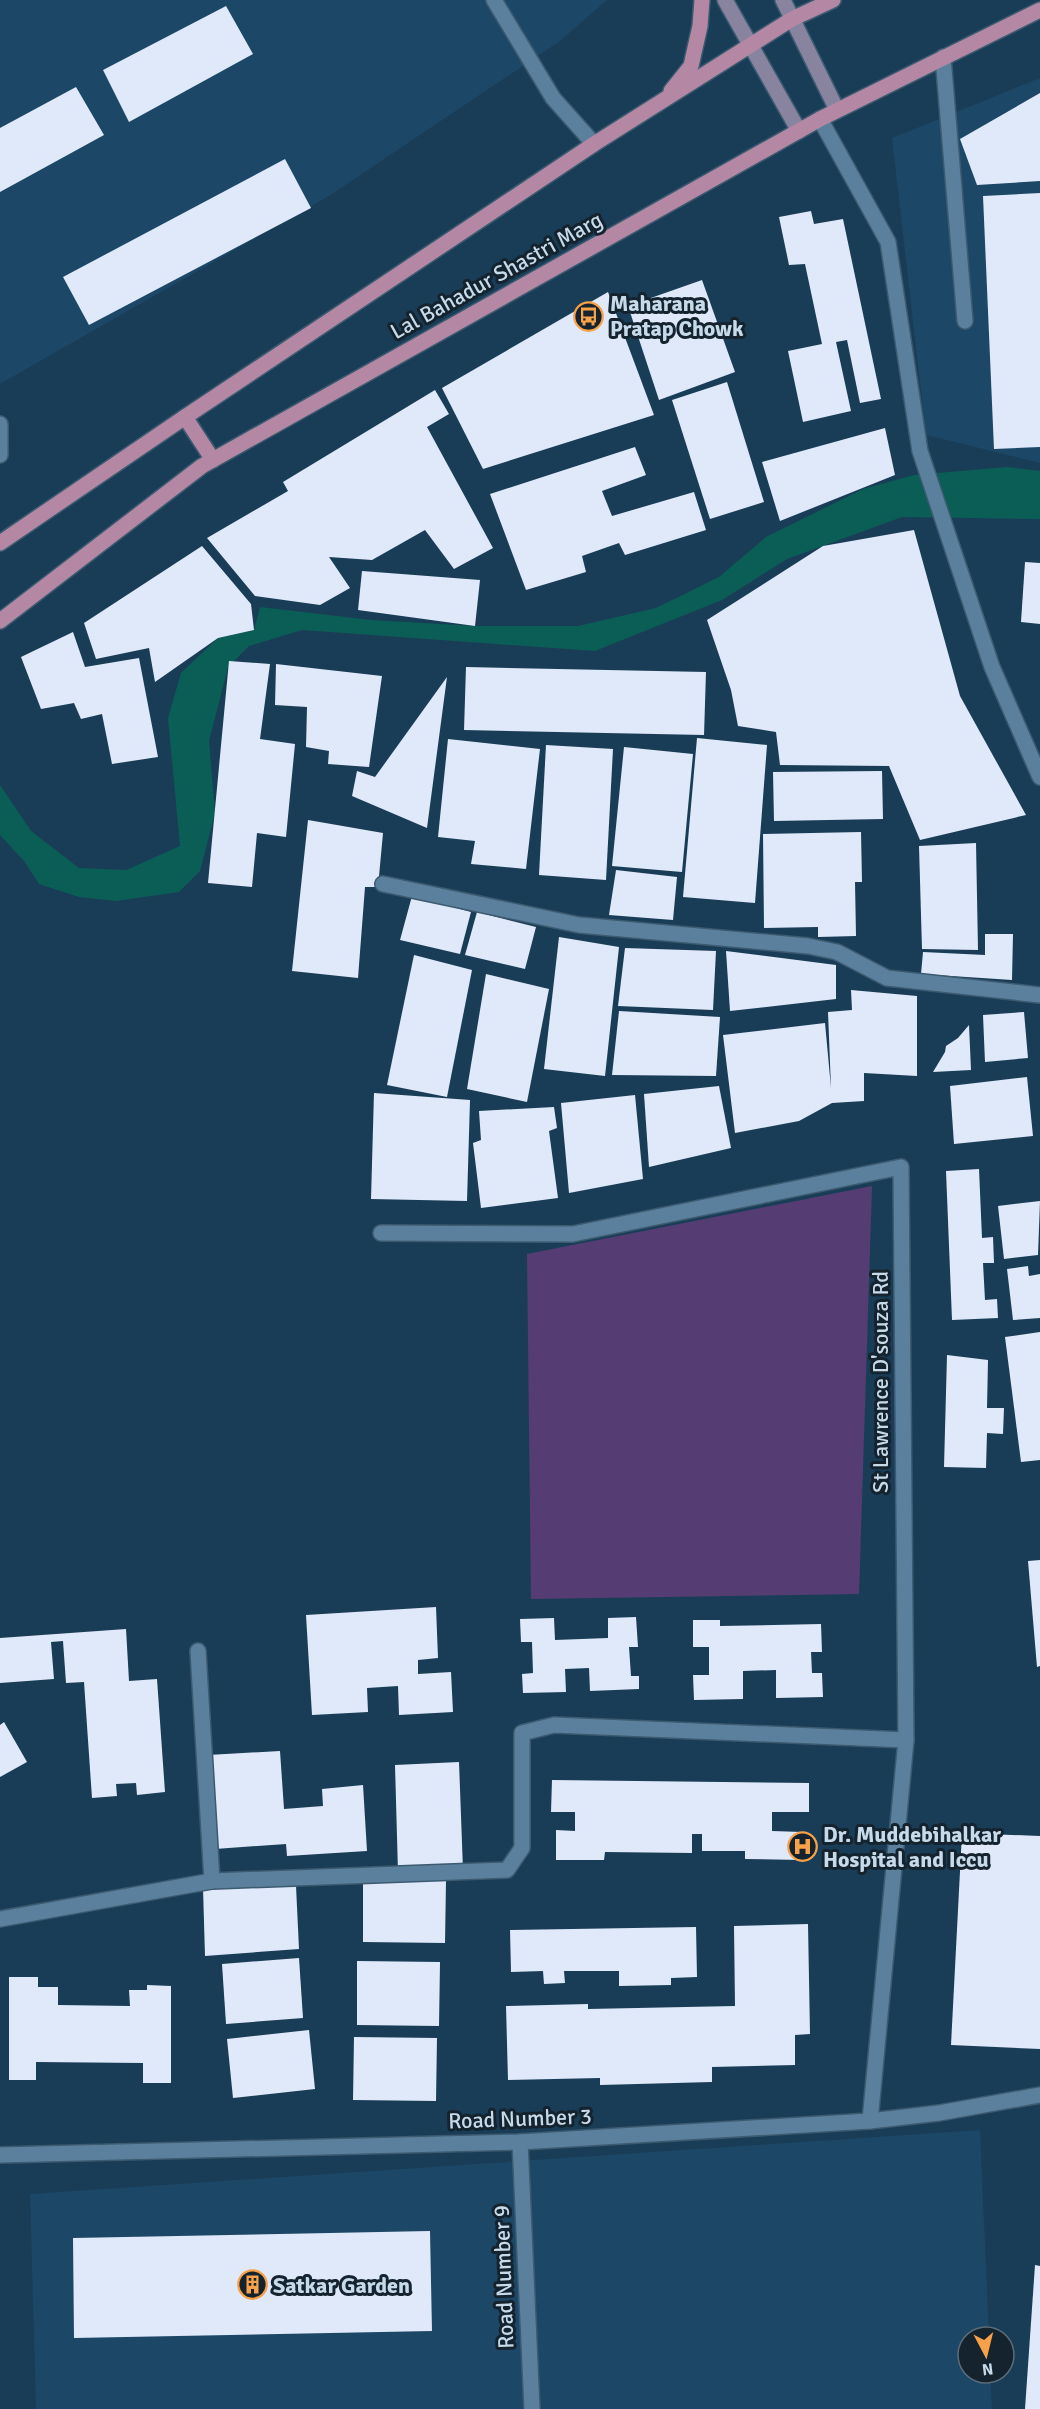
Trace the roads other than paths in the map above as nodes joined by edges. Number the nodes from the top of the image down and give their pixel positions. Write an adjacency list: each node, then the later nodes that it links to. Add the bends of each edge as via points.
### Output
1 (494, 0): 14 (street, via 553,98)
2 (702, 0): 10 (main road, via 691,66)
3 (725, 0): 8 (street)
4 (783, 0): 7 (street)
5 (833, 0): 7 (main road, Lal Bahadur Shastri Marg)
6 (1040, 10): 9 (main road, Lal Bahadur Shastri Marg)
7 (792, 19): 8 (main road, Lal Bahadur Shastri Marg); 11 (street)
8 (750, 45): 10 (main road, Lal Bahadur Shastri Marg); 13 (street)
9 (943, 57): 11 (main road, Lal Bahadur Shastri Marg); 15 (street)
10 (663, 101): 14 (main road, Lal Bahadur Shastri Marg)
11 (837, 110): 12 (main road, Lal Bahadur Shastri Marg)
12 (820, 119): 13 (main road, Lal Bahadur Shastri Marg); 22 (street, via 888,242 920,451 992,668)
13 (799, 131): 19 (main road, Lal Bahadur Shastri Marg)
14 (594, 144): 16 (main road, Lal Bahadur Shastri Marg)
15 (965, 321)
16 (185, 417): 19 (main road); 20 (main road, Lal Bahadur Shastri Marg)
17 (0, 424): 18 (street)
18 (0, 454)
19 (213, 460): 21 (main road, Lal Bahadur Shastri Marg)
20 (0, 543)
21 (0, 621)
22 (1040, 777)
23 (383, 884): 24 (street, via 579,925 808,946 837,952 887,978 911,983)
24 (1040, 994)
25 (381, 1233): 27 (street, St Lawrence D'souza Rd, via 573,1234 901,1167)
26 (198, 1652): 28 (street)
27 (906, 1740): 28 (street, via 554,1725 522,1733 522,1848 507,1870); 31 (street, St Lawrence D'souza Rd)
28 (212, 1881): 29 (street)
29 (0, 1919)
30 (1040, 2095): 31 (street, Road Number 3)
31 (870, 2121): 32 (street, Road Number 3)
32 (520, 2142): 33 (street, Road Number 3); 34 (street, Road Number 9)
33 (0, 2155)
34 (532, 2409)

